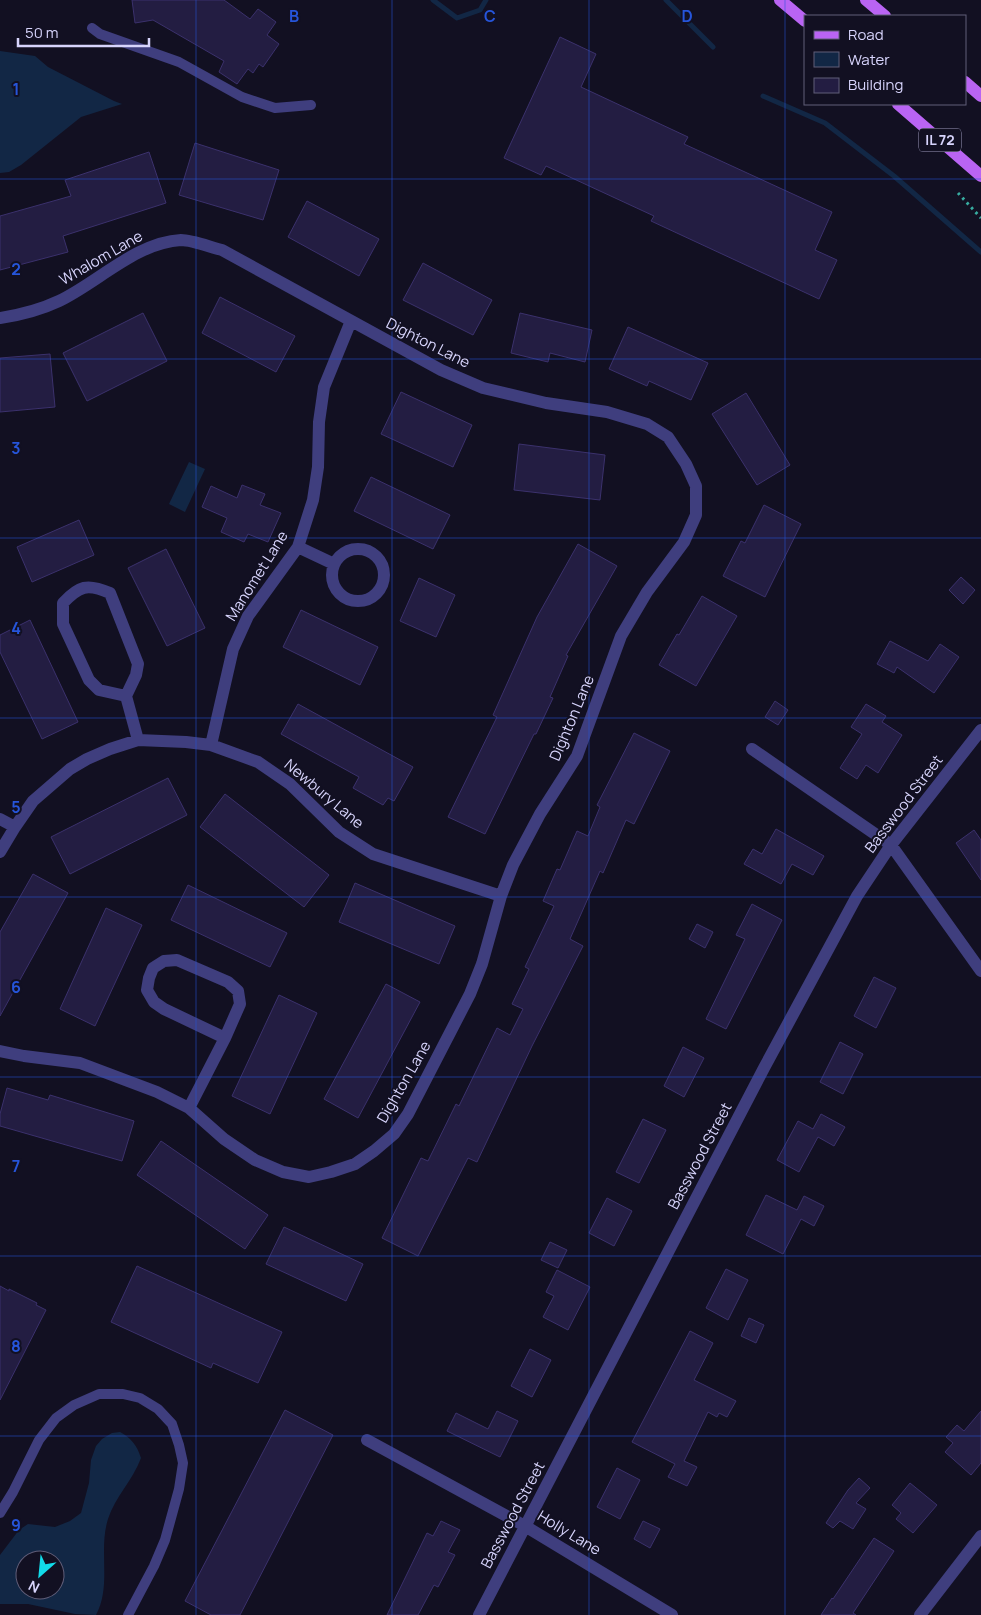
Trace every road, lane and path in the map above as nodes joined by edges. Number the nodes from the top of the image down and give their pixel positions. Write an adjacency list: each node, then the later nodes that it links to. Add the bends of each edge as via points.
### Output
1 (866, 0): 3 (main road)
2 (784, 1): 4 (main road)
3 (884, 15)
4 (804, 20)
5 (92, 28): 8 (lane, via 100,34 179,62 242,97 275,108)
6 (966, 83): 7 (main road)
7 (981, 96)
8 (311, 105)
9 (899, 105): 10 (main road, IL 72)
10 (981, 176)
11 (958, 193): 12 (path)
12 (981, 218)
13 (0, 318): 14 (street, Whalom Lane, via 23,314 59,301 126,260 156,246 182,240 222,250)
14 (351, 322): 15 (street, Manomet Lane, via 324,386 313,500); 26 (street, Dighton Lane, via 441,370 484,388 546,403 607,412 647,424 668,437 696,486 696,515 684,542 647,592 621,636 577,756 540,814)
15 (298, 547): 16 (street); 20 (street, Manomet Lane, via 248,616 233,649)
16 (334, 564): 16 (street, via 332,581 341,596 358,602 380,590 384,573 377,558 370,553 354,550 339,557)
17 (126, 696): 17 (street, via 138,664 110,593 95,587 75,590 63,603 63,624 85,672 99,690); 19 (street)
18 (981, 730): 24 (street, Basswood Street)
19 (138, 740): 20 (street); 23 (street, via 86,759 70,769 33,801)
20 (211, 745): 26 (street, Newbury Lane, via 258,762 274,772 339,832 373,854)
21 (752, 750): 24 (street)
22 (0, 818): 23 (street)
23 (15, 827): 25 (street)
24 (891, 845): 27 (street); 33 (street, Basswood Street, via 857,896 769,1059)
25 (0, 852)
26 (501, 896): 30 (street, Dighton Lane, via 470,994 408,1114 394,1134 355,1164 309,1177 283,1172 256,1160)
27 (981, 971)
28 (225, 1038): 28 (street, via 240,1004 238,992 228,982 178,960 164,961 153,968 147,990 154,1002); 30 (street)
29 (0, 1050): 30 (street, Dighton Lane, via 80,1063 157,1092)
30 (189, 1108)
31 (368, 1440): 33 (street, Holly Lane)
32 (0, 1512): 35 (lane, via 39,1440 56,1418 74,1404 99,1394 123,1394 140,1398 158,1409 172,1424 179,1445 183,1462 180,1489 165,1540)
33 (525, 1526): 36 (street, Basswood Street); 37 (street, Holly Lane)
34 (981, 1536): 38 (street)
35 (128, 1615)
36 (479, 1615)
37 (672, 1615)
38 (920, 1615)

